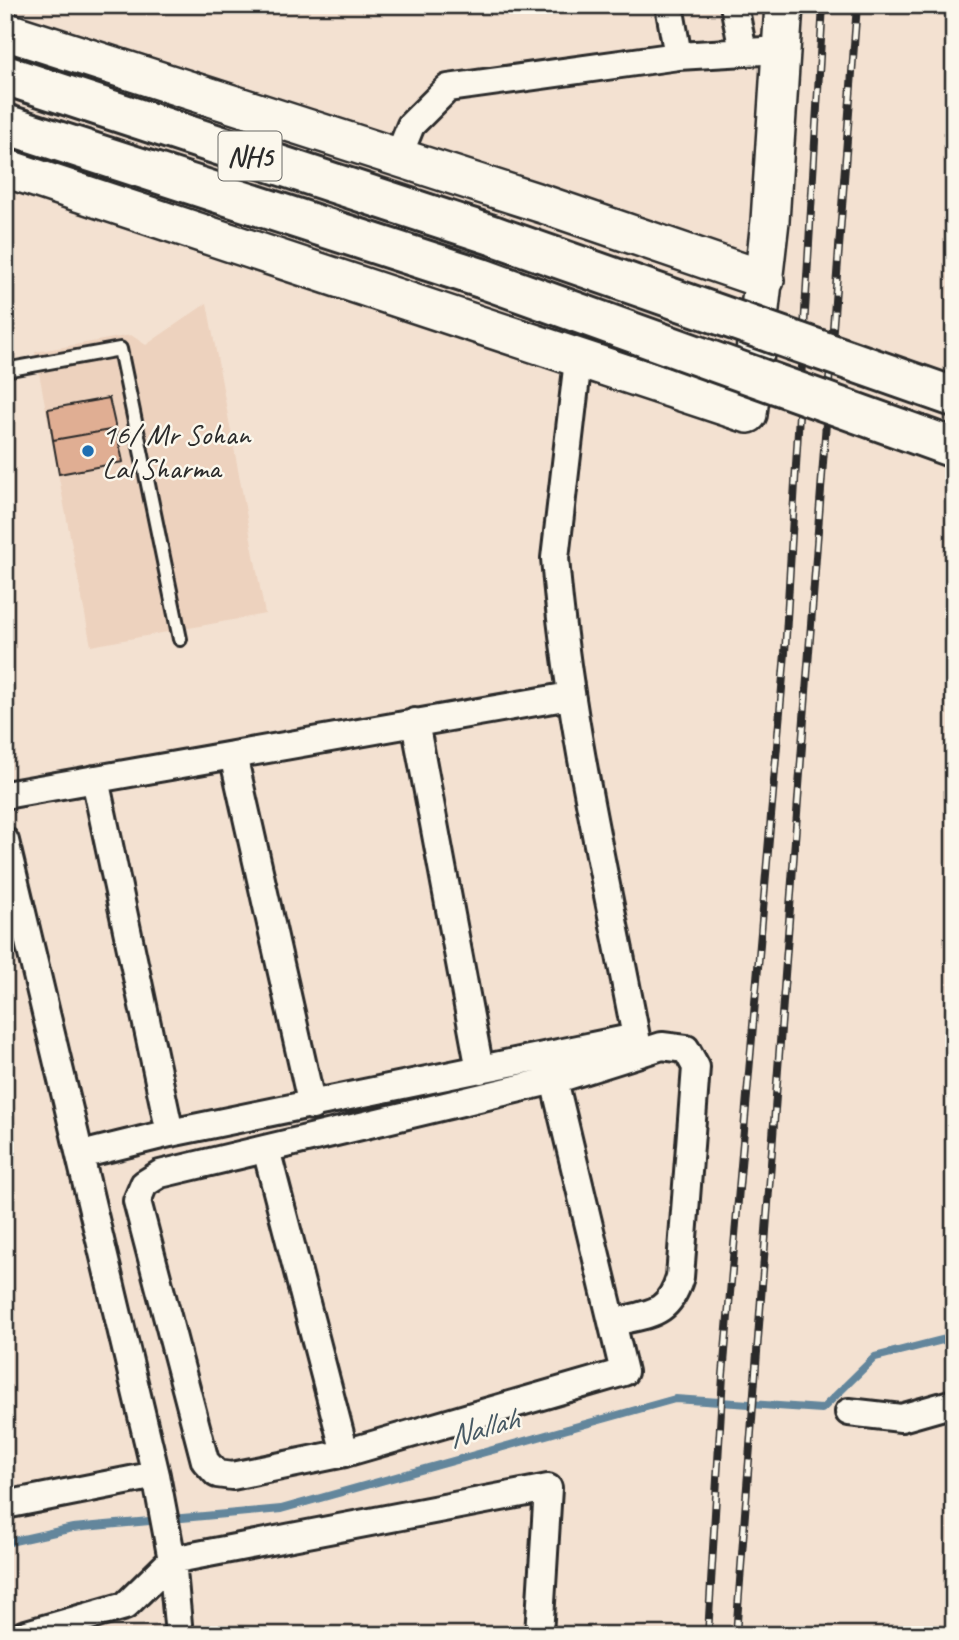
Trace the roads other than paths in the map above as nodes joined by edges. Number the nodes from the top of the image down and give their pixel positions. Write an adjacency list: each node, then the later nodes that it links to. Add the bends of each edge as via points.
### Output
1 (669, 5): 7 (street)
2 (734, 5): 6 (street)
3 (784, 5): 5 (street)
4 (5, 31): 10 (street)
5 (782, 50): 6 (street); 12 (street)
6 (743, 51): 7 (street)
7 (678, 56): 10 (street, via 448,88 411,125)
8 (5, 75): 15 (highway, NH5, bridge, via 495,236)
9 (5, 124): 16 (highway, NH5, bridge, via 484,279)
10 (398, 157): 12 (street)
11 (5, 168): 13 (street)
12 (765, 280): 13 (street, via 748,414)
13 (578, 360): 18 (street, via 555,558)
14 (5, 370): 17 (lane, via 120,349)
15 (954, 397)
16 (954, 448)
17 (180, 639)
18 (570, 696): 19 (street); 24 (street, via 636,1037)
19 (415, 722): 20 (street); 24 (street)
20 (233, 755): 21 (street); 26 (street)
21 (95, 779): 22 (street); 27 (street)
22 (5, 796)
23 (5, 841): 29 (street)
24 (480, 1070): 26 (street)
25 (554, 1080): 28 (street); 31 (street); 31 (street, via 662,1046 686,1049 696,1067 675,1295 662,1310)
26 (312, 1106): 27 (street)
27 (170, 1133): 29 (street)
28 (266, 1149): 30 (street, via 160,1174 144,1184 137,1201); 35 (street)
29 (82, 1155): 32 (street)
30 (167, 1318): 32 (street); 35 (street, via 205,1461 217,1474 232,1476)
31 (615, 1322): 35 (street, via 624,1372)
32 (121, 1325): 36 (street)
33 (954, 1403): 34 (street, via 901,1418)
34 (849, 1412)
35 (345, 1452)
36 (156, 1475): 37 (street); 38 (street)
37 (5, 1505)
38 (172, 1560): 39 (street, via 125,1606); 40 (street); 41 (street, via 548,1488)
39 (23, 1635)
40 (179, 1635)
41 (539, 1635)

